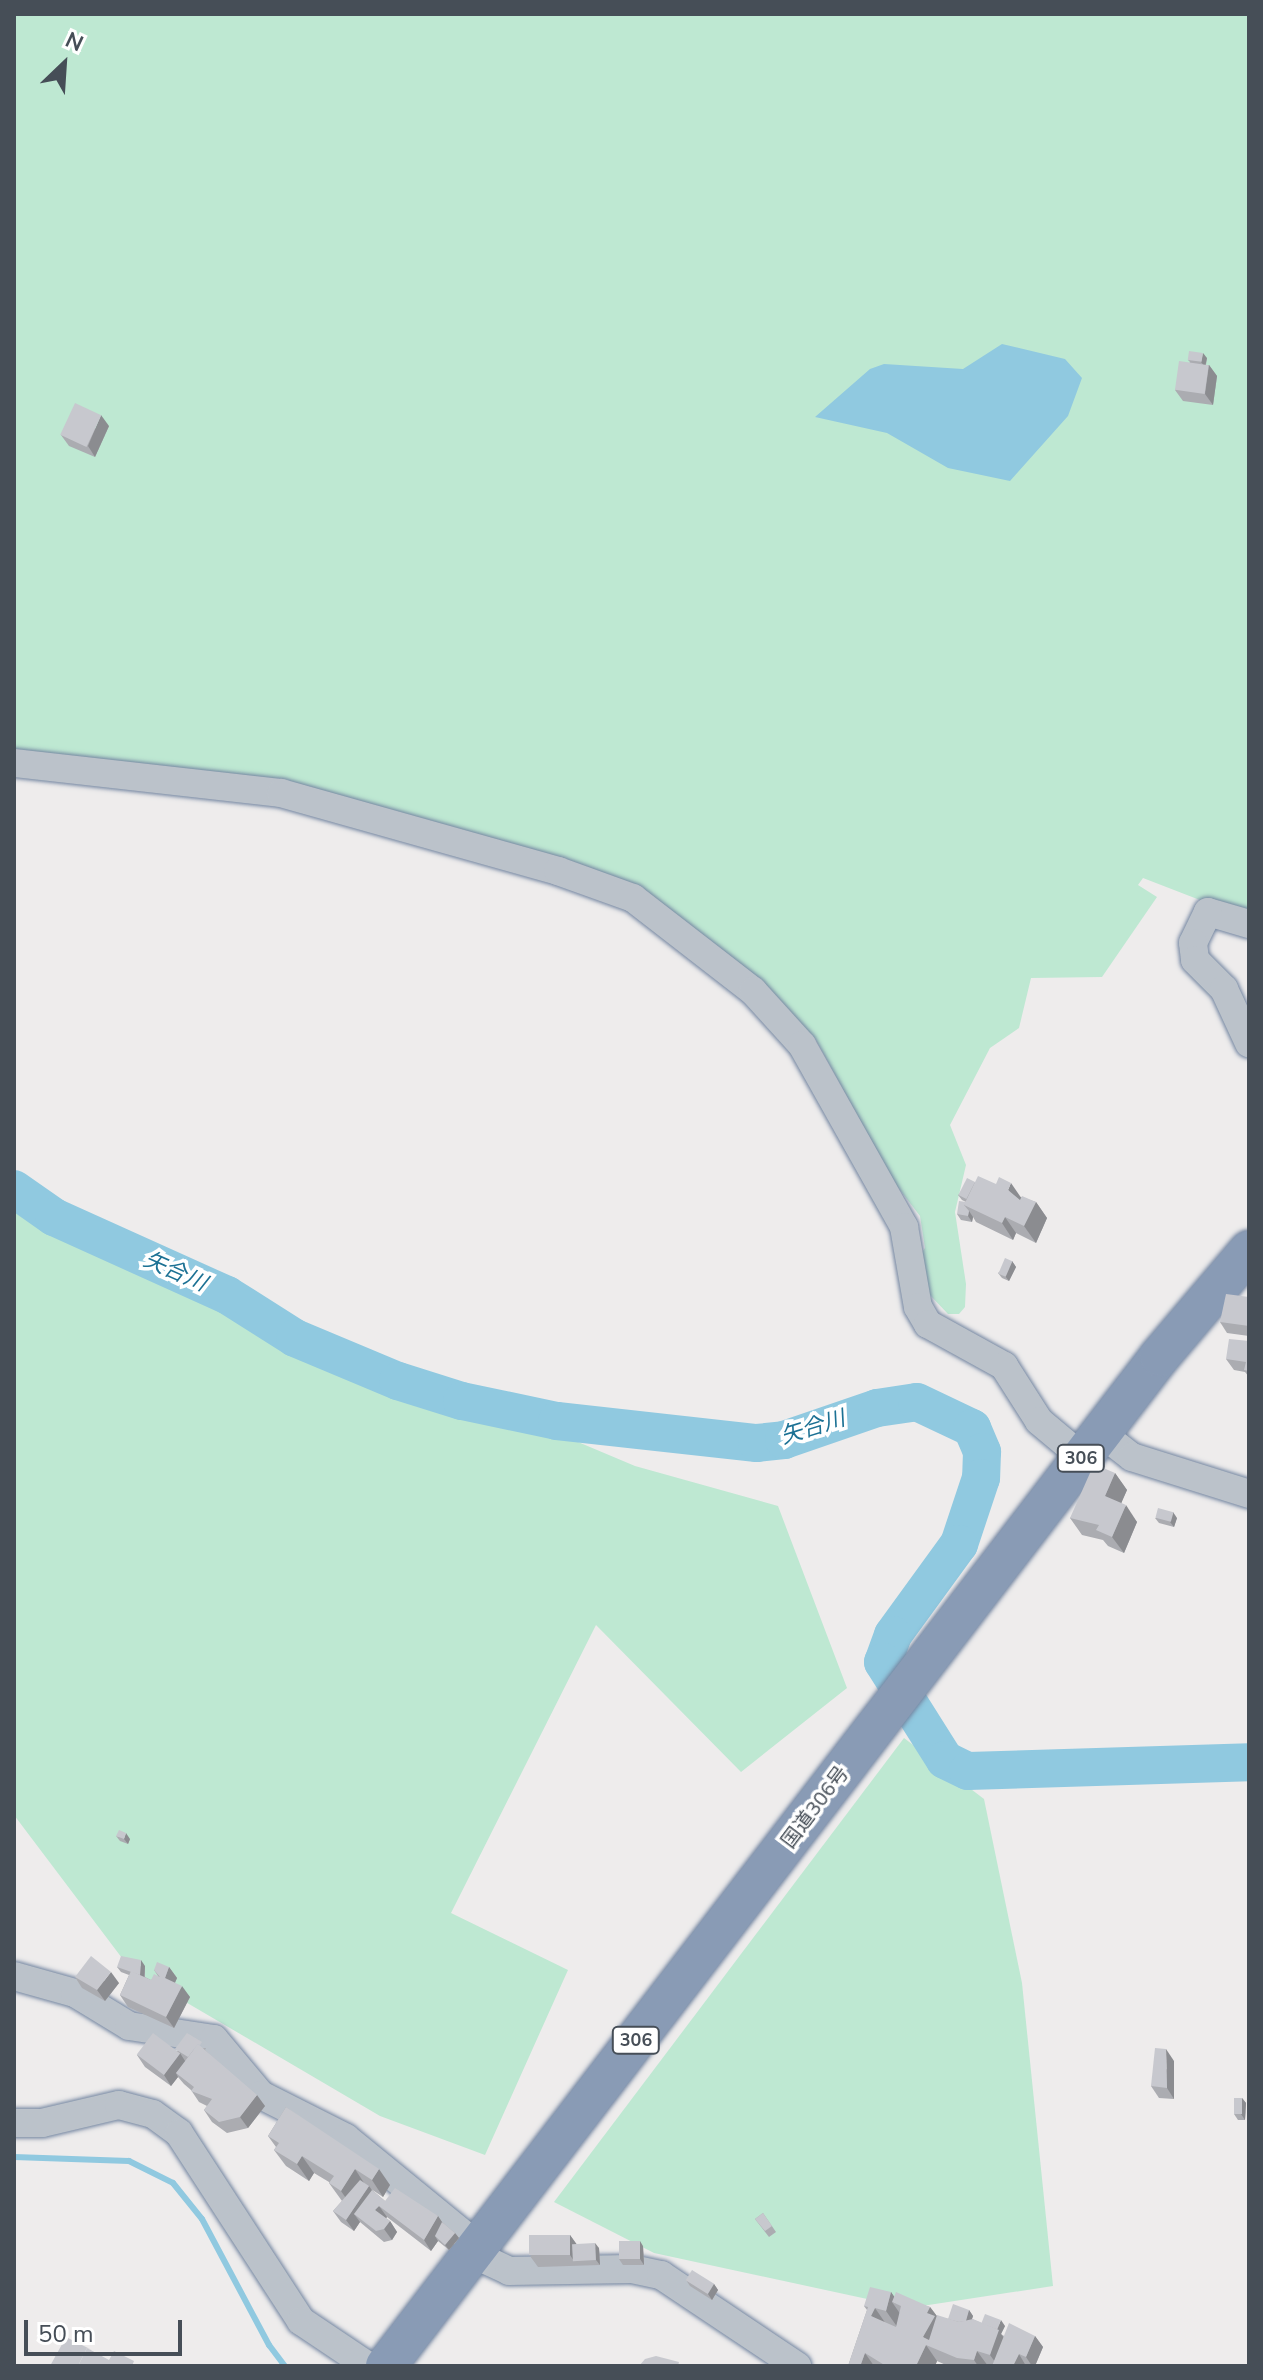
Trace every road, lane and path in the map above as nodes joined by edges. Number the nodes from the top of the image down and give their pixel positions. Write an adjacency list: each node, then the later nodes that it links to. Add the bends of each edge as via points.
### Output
1 (14, 763): 5 (street, via 281,793 558,871 633,898 753,991 802,1045 904,1227 918,1307 928,1324 1004,1366 1039,1421)
2 (1249, 924): 3 (street, via 1208,912 1193,943 1195,960 1224,989)
3 (1249, 1043)
4 (1249, 1251): 5 (highway, 国道306号 / 306)
5 (1092, 1445): 6 (street); 9 (highway, 国道306号 / 306)
6 (1249, 1494)
7 (14, 1976): 9 (street, via 75,1993 129,2026 214,2039 261,2095 346,2138)
8 (14, 2123): 10 (street, via 42,2123 119,2105 153,2114 179,2133 301,2321)
9 (476, 2250): 11 (highway, 国道306号 / 306); 12 (street, via 509,2271 632,2269 661,2275)
10 (368, 2366)
11 (386, 2366)
12 (797, 2366)

